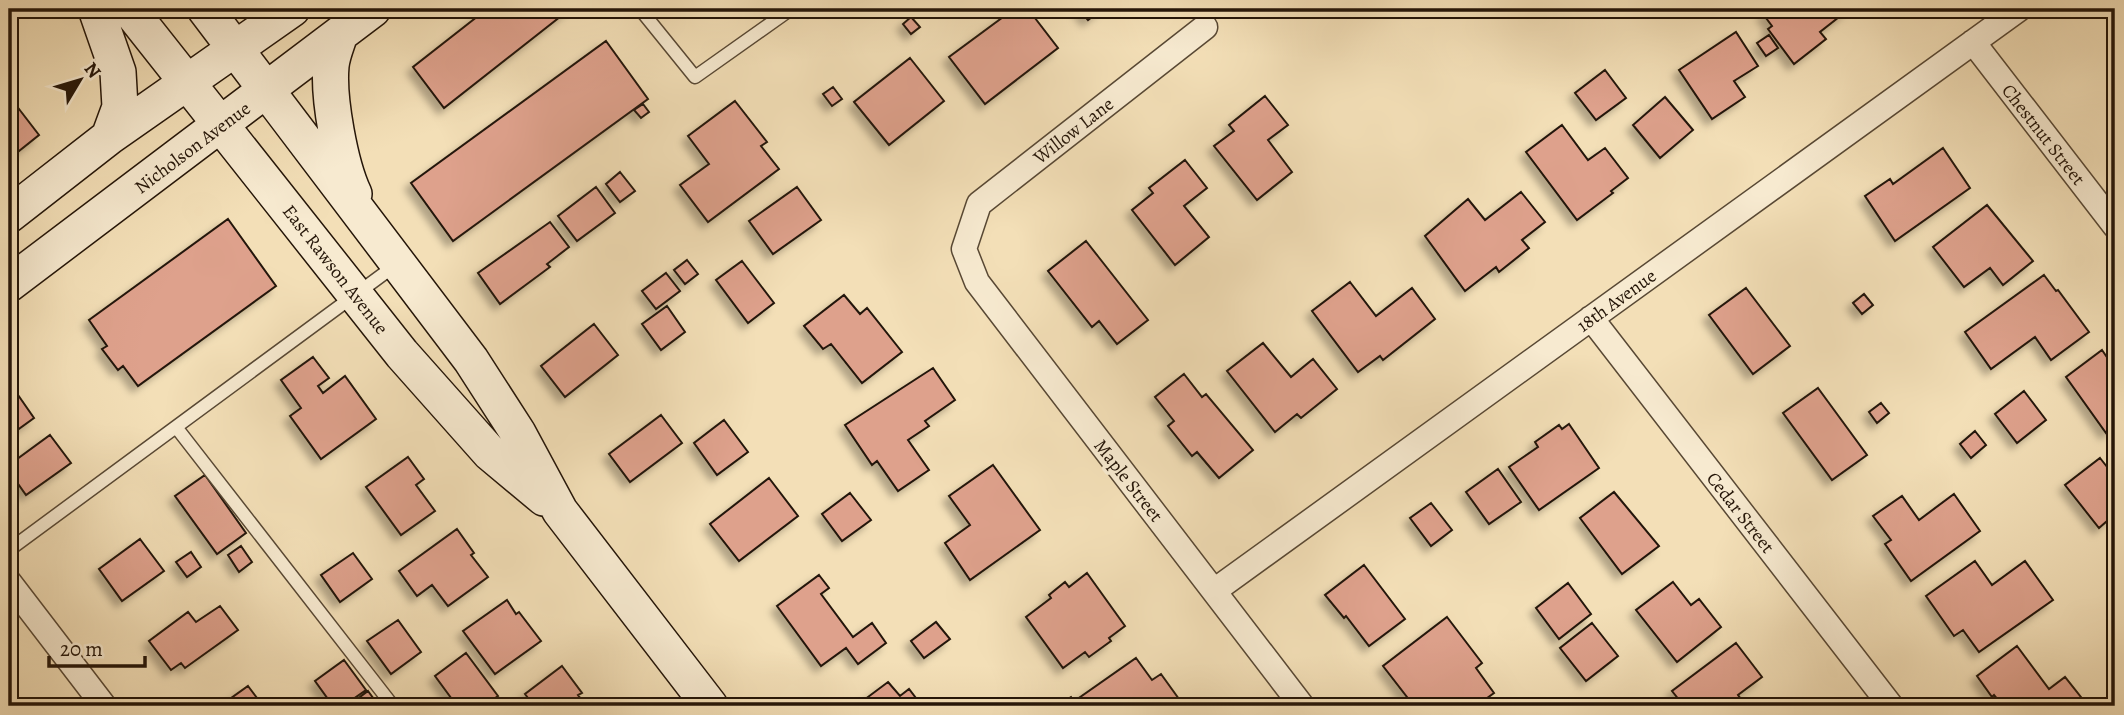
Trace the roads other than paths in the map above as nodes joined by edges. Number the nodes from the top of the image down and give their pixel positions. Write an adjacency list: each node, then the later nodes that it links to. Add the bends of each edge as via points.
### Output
1 (96, 9): 16 (main road, via 118,72 120,107)
2 (130, 9): 13 (main road, East Rawson Avenue)
3 (205, 9): 12 (main road, East Rawson Avenue)
4 (292, 9): 12 (main road)
5 (373, 9): 10 (main road, Nicholson Avenue)
6 (640, 9): 7 (lane, via 695,77)
7 (790, 9)
8 (2019, 9): 11 (street, 18th Avenue)
9 (1205, 27): 20 (street, Willow Lane, via 979,204)
10 (340, 34): 14 (main road, Nicholson Avenue); 18 (main road, via 331,64 331,89 350,186)
11 (1973, 42): 19 (street, Chestnut Street); 24 (street, 18th Avenue)
12 (236, 49): 13 (main road); 14 (main road, East Rawson Avenue)
13 (187, 82): 15 (main road, East Rawson Avenue); 16 (main road)
14 (266, 91): 15 (main road, Nicholson Avenue); 18 (main road, East Rawson Avenue)
15 (222, 124): 22 (main road, Nicholson Avenue); 23 (main road, East Rawson Avenue)
16 (109, 136): 17 (main road)
17 (9, 215)
18 (368, 225): 21 (main road, East Rawson Avenue)
19 (2115, 226)
20 (964, 249): 29 (street, Maple Street, via 977,282)
21 (397, 264): 23 (lane); 26 (main road, East Rawson Avenue, via 471,360)
22 (9, 284)
23 (357, 295): 25 (lane); 26 (main road, East Rawson Avenue, via 402,354 490,453)
24 (1591, 318): 29 (street, 18th Avenue); 34 (street, Cedar Street)
25 (176, 427): 27 (lane); 31 (lane)
26 (560, 511): 32 (main road, East Rawson Avenue)
27 (9, 550)
28 (9, 582): 30 (street)
29 (1214, 591): 33 (street, Maple Street)
30 (104, 706)
31 (393, 706)
32 (710, 706)
33 (1302, 706)
34 (1891, 706)

